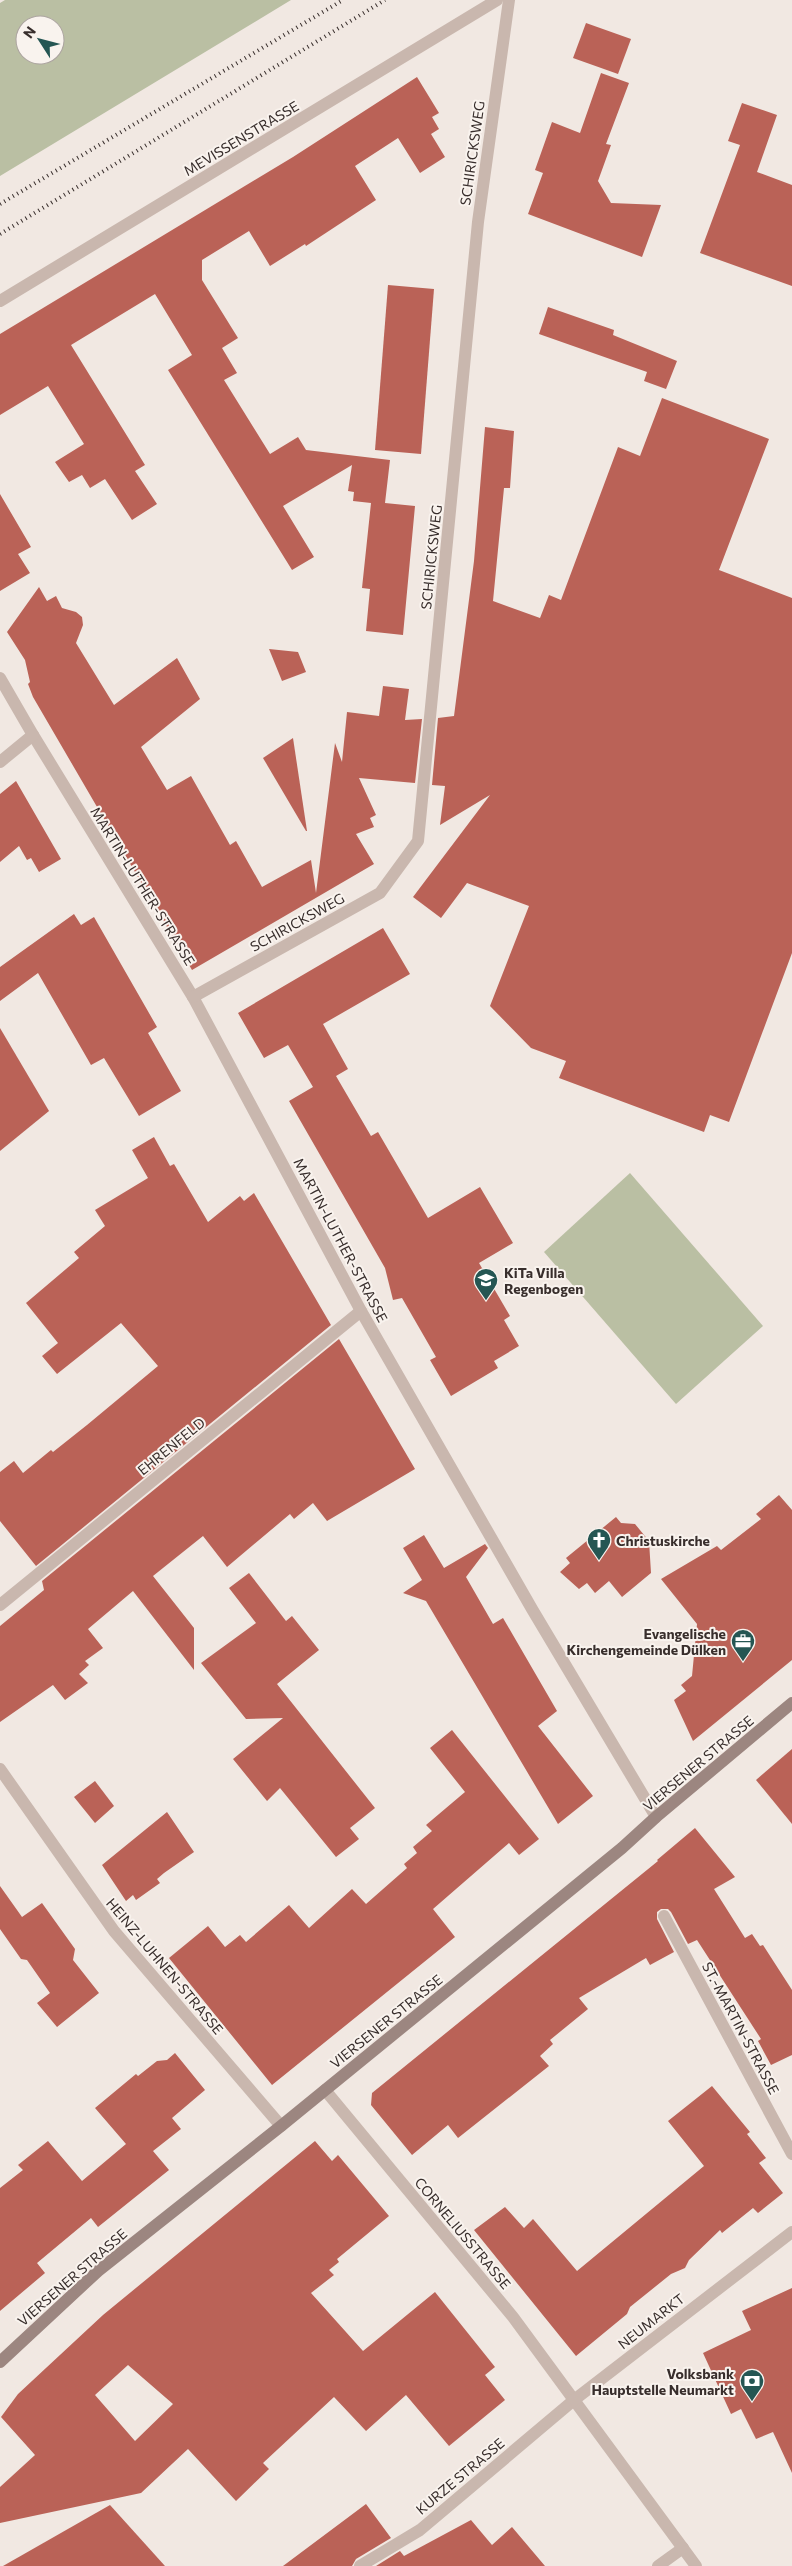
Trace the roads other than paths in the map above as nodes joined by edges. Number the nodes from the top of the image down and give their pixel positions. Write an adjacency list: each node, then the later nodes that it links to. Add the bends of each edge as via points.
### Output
1 (497, 0): 3 (street, MEVISSENSTRASSE)
2 (509, 0): 7 (street, SCHIRICKSWEG, via 478,222 418,841 380,893)
3 (0, 301)
4 (0, 678): 5 (street, MARTIN-LUTHER-STRASSE)
5 (32, 736): 6 (street); 7 (street, MARTIN-LUTHER-STRASSE)
6 (0, 762)
7 (193, 997): 8 (street, MARTIN-LUTHER-STRASSE)
8 (361, 1311): 9 (street, EHRENFELD); 12 (street, MARTIN-LUTHER-STRASSE)
9 (0, 1605)
10 (792, 1703): 12 (main road, VIERSENER STRASSE)
11 (0, 1770): 15 (street, HEINZ-LUHNEN-STRASSE, via 114,1931)
12 (656, 1817): 14 (main road, VIERSENER STRASSE)
13 (664, 1916): 16 (street, ST.-MARTIN-STRASSE)
14 (325, 2090): 15 (main road, VIERSENER STRASSE); 19 (street, CORNELIUSSTRASSE, via 513,2317)
15 (281, 2126): 18 (main road, VIERSENER STRASSE, via 98,2271)
16 (792, 2154)
17 (792, 2232): 19 (street, NEUMARKT)
18 (0, 2362)
19 (574, 2400): 20 (street); 21 (street, KURZE STRASSE, via 420,2530)
20 (683, 2548): 22 (street); 23 (street)
21 (360, 2566)
22 (658, 2566)
23 (696, 2566)

